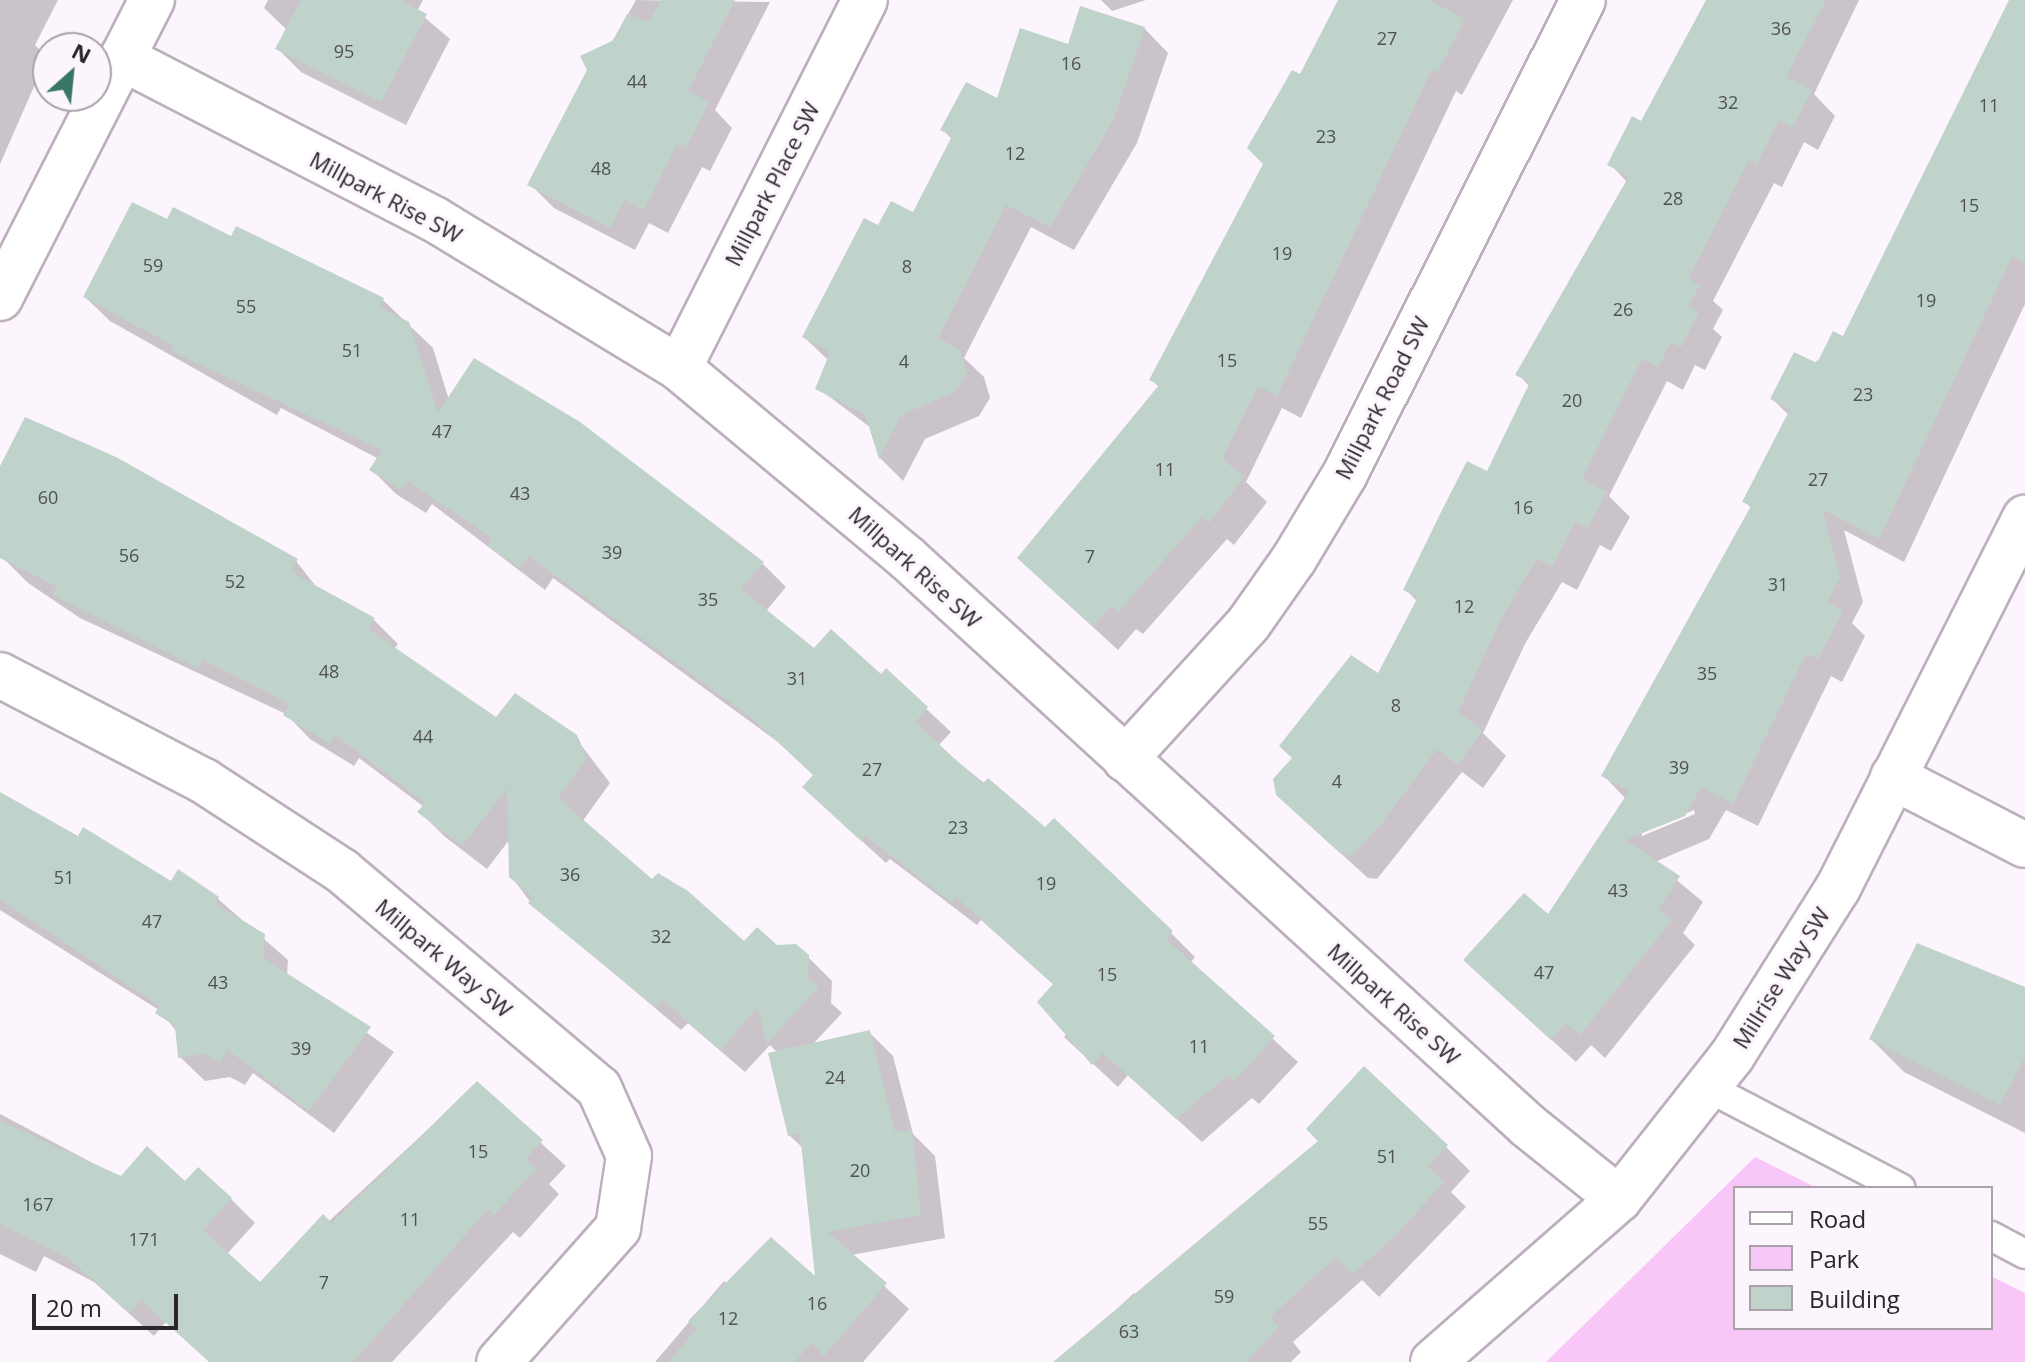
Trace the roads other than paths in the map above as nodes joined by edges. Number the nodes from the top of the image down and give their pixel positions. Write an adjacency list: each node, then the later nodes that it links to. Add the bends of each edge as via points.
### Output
1 (152, 0): 4 (street)
2 (865, 0): 6 (street, Millpark Place SW)
3 (1583, 0): 9 (street, Millpark Road SW, via 1345,474 1294,559 1249,623)
4 (122, 58): 5 (street); 6 (street, Millpark Rise SW, via 434,219)
5 (0, 298)
6 (679, 368): 9 (street, Millpark Rise SW, via 907,558)
7 (2025, 518): 10 (street, Millrise Way SW)
8 (0, 675): 17 (street, Millpark Way SW, via 204,781 342,871 599,1088 629,1156 618,1228)
9 (1125, 759): 14 (street, Millpark Rise SW, via 1527,1125)
10 (1893, 777): 11 (street); 12 (street, Millrise Way SW, via 1838,888)
11 (2025, 845)
12 (1709, 1088): 13 (lane); 14 (street, Millrise Way SW)
13 (1896, 1186)
14 (1619, 1199): 18 (street, Millrise Way SW)
15 (1993, 1237): 16 (lane)
16 (2025, 1254)
17 (499, 1362)
18 (1433, 1362)

